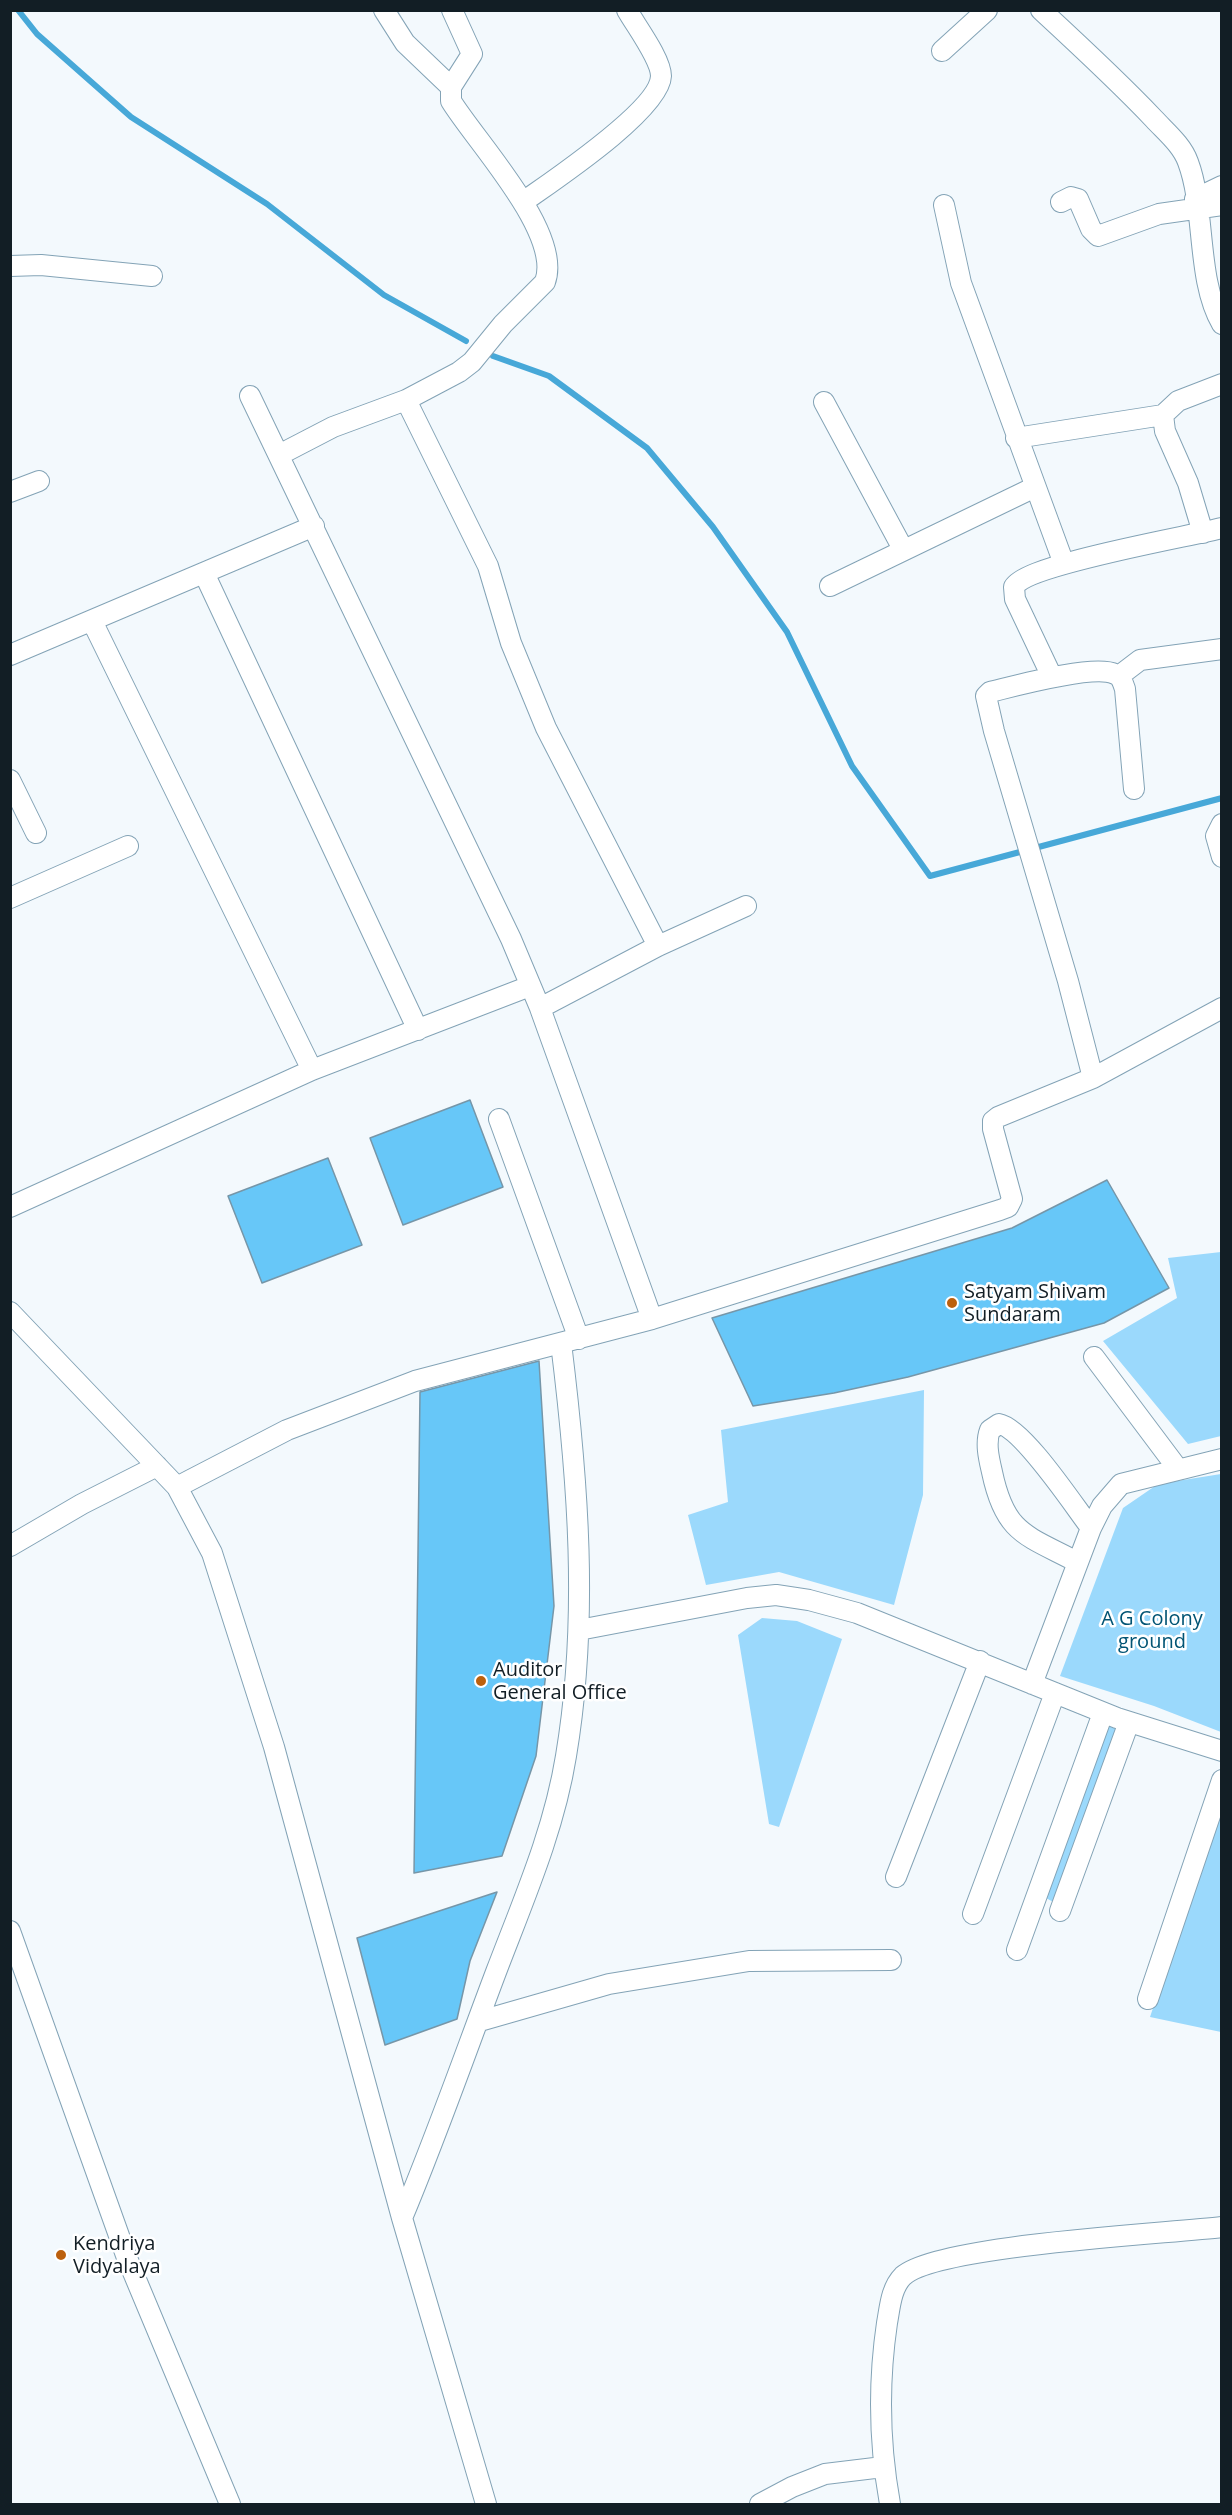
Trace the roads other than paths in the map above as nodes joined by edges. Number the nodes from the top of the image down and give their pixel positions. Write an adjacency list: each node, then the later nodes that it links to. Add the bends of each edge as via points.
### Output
1 (384, 10): 7 (street, via 405,42)
2 (452, 10): 7 (street, via 472,54)
3 (627, 10): 9 (street, via 660,70 658,86 609,140)
4 (987, 10): 6 (street)
5 (1041, 10): 11 (street, via 1104,67 1178,144 1188,162)
6 (942, 51)
7 (451, 87): 9 (street, via 449,94 455,108)
8 (1221, 186): 11 (street)
9 (523, 202): 19 (street, via 541,238 546,282 503,324 472,362)
10 (1061, 202): 11 (street, via 1078,198 1098,236)
11 (1196, 203): 13 (street); 16 (street, via 1209,281)
12 (944, 205): 23 (street, via 961,283)
13 (1221, 205)
14 (10, 266): 15 (street, via 41,265)
15 (152, 276)
16 (1221, 324)
17 (1221, 386): 21 (street); 22 (street, via 1178,401)
18 (250, 396): 24 (street)
19 (406, 400): 24 (street, via 333,427); 47 (street, via 488,566 511,643 546,728)
20 (825, 402): 30 (street)
21 (1221, 402)
22 (1163, 415): 23 (street); 29 (street, via 1165,431)
23 (1016, 438): 26 (street)
24 (279, 455): 28 (street)
25 (39, 481): 27 (street)
26 (1035, 487): 30 (street); 31 (street)
27 (10, 492)
28 (314, 526): 32 (street); 48 (street)
29 (1212, 531): 31 (street)
30 (903, 549): 33 (street)
31 (1064, 564): 38 (street, via 1020,580 1013,592)
32 (204, 573): 34 (street); 51 (street)
33 (830, 586)
34 (92, 621): 36 (street); 52 (street)
35 (1221, 649): 37 (street, via 1140,660)
36 (10, 655)
37 (1119, 676): 38 (street, via 1107,672); 40 (street, via 1125,689)
38 (1052, 677): 53 (street, via 986,696)
39 (10, 780): 42 (street)
40 (1134, 789)
41 (1221, 824): 44 (street, via 1216,836)
42 (36, 833)
43 (128, 846): 45 (street)
44 (1221, 857)
45 (10, 898)
46 (746, 906): 47 (street)
47 (658, 946): 49 (street)
48 (530, 986): 49 (street); 51 (street)
49 (540, 1008): 57 (street)
50 (1221, 1008): 53 (street)
51 (418, 1030): 52 (street)
52 (312, 1070): 55 (street)
53 (1093, 1078): 57 (street, via 993,1121 1011,1193 1008,1207)
54 (499, 1119): 58 (street)
55 (10, 1207)
56 (10, 1312): 61 (street)
57 (652, 1319): 58 (street)
58 (570, 1341): 63 (street, via 393,1389 287,1430); 67 (street, via 581,1572)
59 (1094, 1357): 62 (street)
60 (1221, 1459): 62 (street)
61 (157, 1466): 63 (street); 65 (street)
62 (1178, 1469): 64 (street, via 1121,1484)
63 (177, 1488): 83 (street, via 212,1553 253,1677)
64 (1090, 1528): 66 (street); 66 (street, via 1028,1446 1005,1425 990,1430 990,1462 1004,1513 1027,1535)
65 (10, 1546)
66 (1077, 1562): 69 (street)
67 (579, 1630): 68 (street, via 776,1595 857,1612); 82 (street, via 566,1757 539,1862)
68 (980, 1661): 69 (street); 75 (street)
69 (1032, 1684): 70 (street)
70 (1055, 1694): 71 (street); 77 (street)
71 (1103, 1713): 72 (street); 79 (street)
72 (1129, 1722): 73 (street); 76 (street)
73 (1221, 1751)
74 (1221, 1780): 81 (street)
75 (896, 1877)
76 (1060, 1911)
77 (973, 1914)
78 (10, 1931): 86 (street, via 127,2258)
79 (1017, 1950)
80 (891, 1960): 82 (street, via 749,1960 609,1984)
81 (1148, 1999)
82 (480, 2021): 83 (street)
83 (402, 2218): 87 (street)
84 (1221, 2227): 85 (street, via 1004,2249 930,2263 904,2275 892,2295 882,2362)
85 (883, 2467): 88 (street, via 825,2474); 89 (street)
86 (230, 2505)
87 (486, 2505)
88 (760, 2505)
89 (890, 2505)

